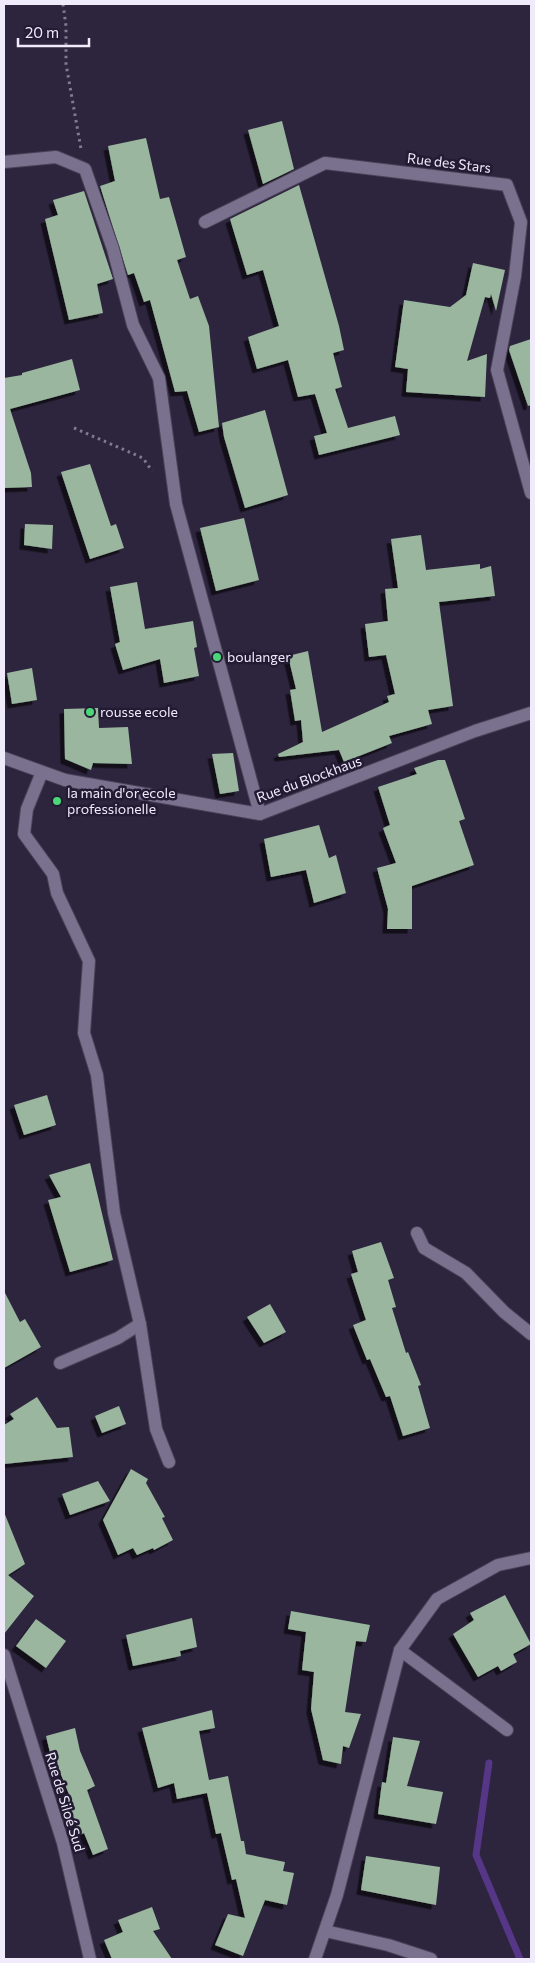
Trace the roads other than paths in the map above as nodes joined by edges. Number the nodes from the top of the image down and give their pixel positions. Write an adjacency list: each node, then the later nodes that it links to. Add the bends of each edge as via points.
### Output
1 (4, 162): 7 (street, via 56,157 85,169 113,249 133,326 158,378 176,504)
2 (204, 222): 3 (street, Rue des Stars, via 325,163 507,185 521,222 515,276 497,370)
3 (531, 493)
4 (531, 713): 7 (street, Rue du Blockhaus, via 475,731)
5 (4, 758): 6 (street, Rue du Blockhaus)
6 (42, 772): 7 (street, Rue du Blockhaus, via 65,780); 9 (street, via 27,809 24,834 53,874 57,892 89,961 84,1033 97,1075 114,1213)
7 (260, 814)
8 (417, 1233): 10 (street, via 424,1248 466,1273)
9 (140, 1324): 11 (street, via 118,1338); 12 (street, via 156,1429)
10 (531, 1334)
11 (60, 1363)
12 (169, 1462)
13 (531, 1558): 14 (street, via 498,1565 437,1599)
14 (400, 1650): 16 (street); 17 (street, via 337,1895)
15 (4, 1655): 18 (street, Rue de Siloé Sud, via 63,1843)
16 (507, 1730)
17 (325, 1930): 19 (street); 20 (street)
18 (90, 1959)
19 (315, 1959)
20 (431, 1959)

